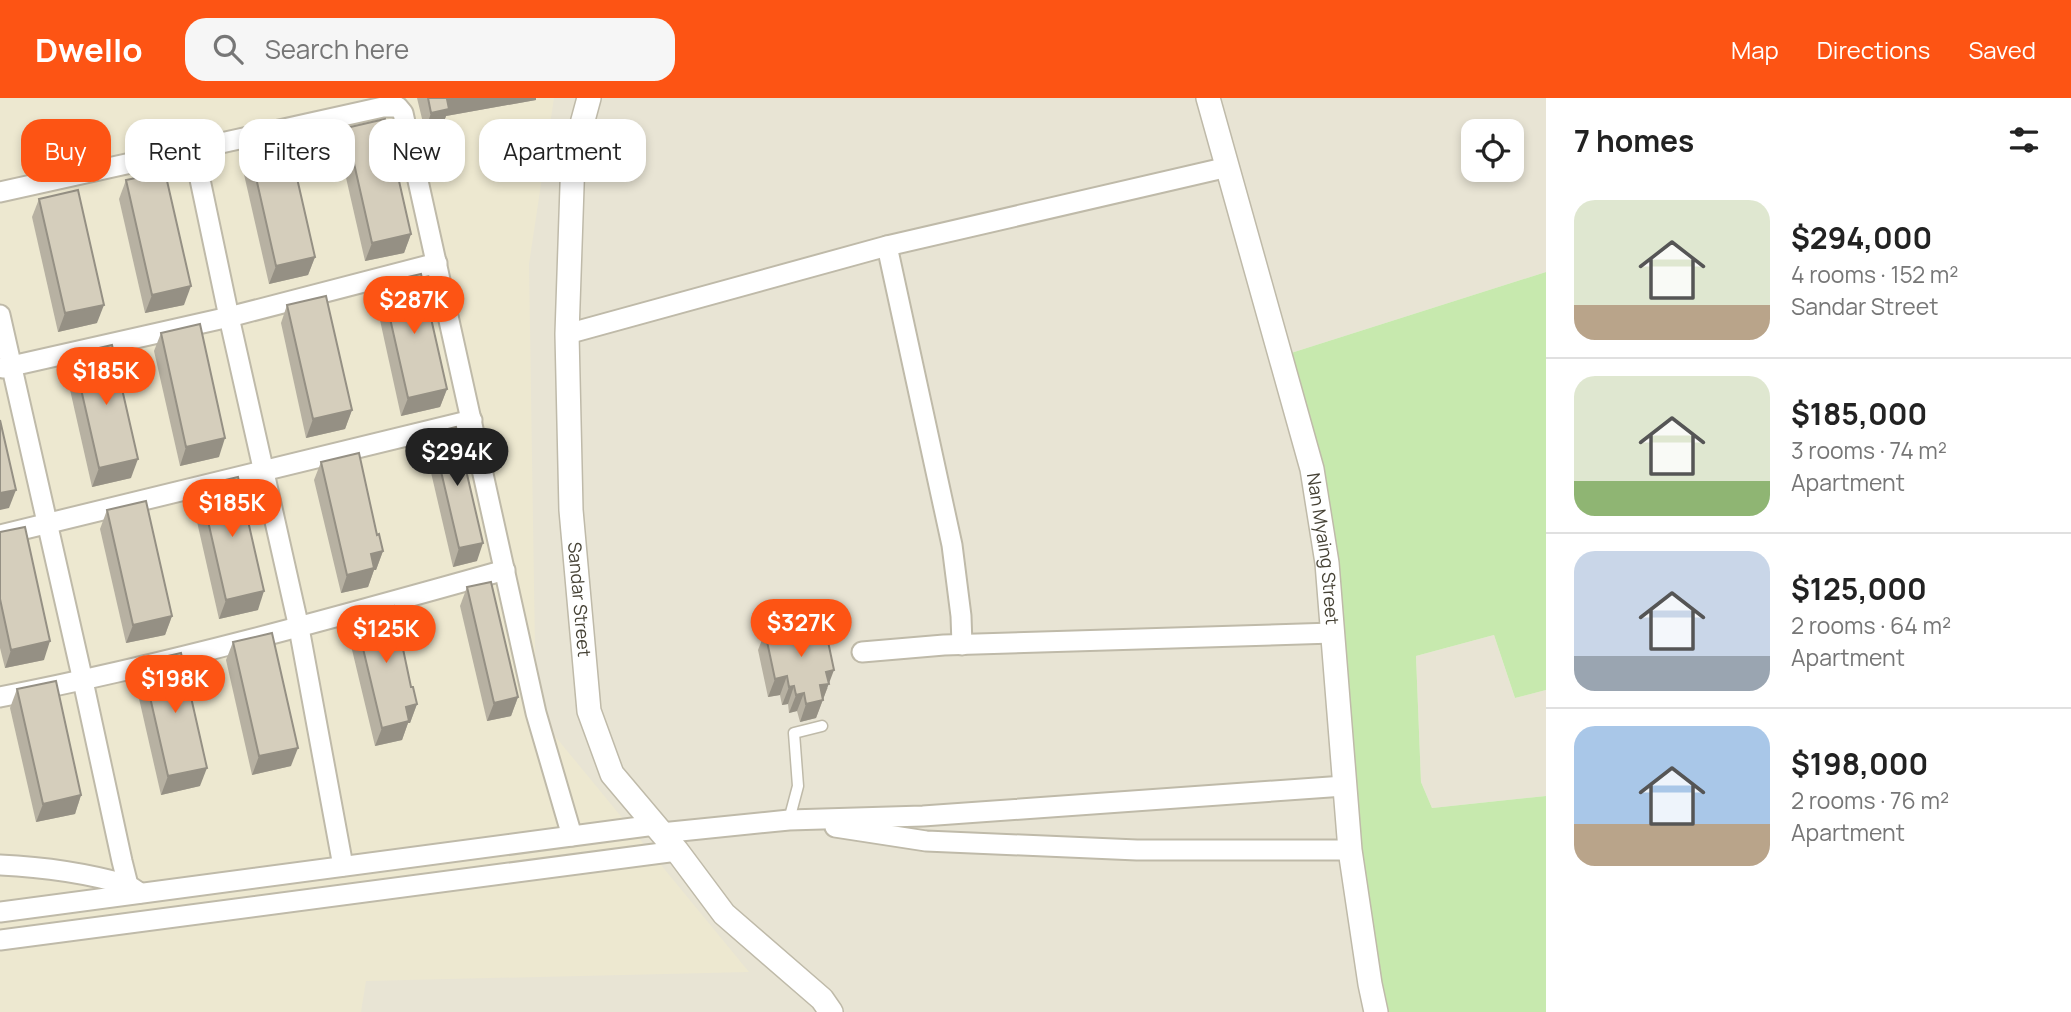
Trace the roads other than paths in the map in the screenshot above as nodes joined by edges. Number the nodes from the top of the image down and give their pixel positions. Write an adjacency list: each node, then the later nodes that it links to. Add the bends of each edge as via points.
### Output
1 (589, 98): 12 (street, Sandar Street, via 573,157)
2 (1208, 98): 5 (street, Nan Myaing Street)
3 (225, 144): 9 (street, via 398,107)
4 (125, 166): 7 (street)
5 (1228, 167): 8 (street); 20 (street, Nan Myaing Street, via 1312,469)
6 (201, 182): 11 (street)
7 (0, 192)
8 (887, 246): 12 (street); 21 (street, via 953,545)
9 (437, 263): 11 (street); 14 (street)
10 (0, 315): 13 (street)
11 (229, 317): 13 (street); 15 (street)
12 (567, 334): 28 (street, Sandar Street, via 571,510 589,711 612,774)
13 (6, 367): 16 (street)
14 (472, 420): 15 (street); 18 (street)
15 (265, 469): 16 (street); 19 (street)
16 (48, 524): 17 (street); 23 (street)
17 (0, 535)
18 (505, 570): 19 (street); 29 (street, via 536,713)
19 (299, 628): 23 (street); 33 (street)
20 (1333, 633): 21 (street); 26 (street, Nan Myaing Street)
21 (962, 645): 22 (street)
22 (862, 652)
23 (83, 681): 24 (street); 34 (street, via 121,861)
24 (0, 697)
25 (822, 726): 27 (lane, via 794,733 799,786)
26 (1344, 786): 27 (street, via 923,816); 30 (street, Nan Myaing Street)
27 (789, 820): 28 (street); 30 (street, via 926,841 1137,850)
28 (658, 829): 29 (street); 31 (street, Sandar Street)
29 (572, 836): 33 (street)
30 (1350, 850): 38 (street, Nan Myaing Street)
31 (677, 851): 36 (street); 37 (street, Sandar Street, via 724,914 822,999)
32 (0, 865): 34 (street, via 93,875)
33 (343, 866): 34 (street)
34 (134, 889): 35 (street)
35 (0, 912)
36 (0, 940)
37 (831, 1012)
38 (1376, 1012)

